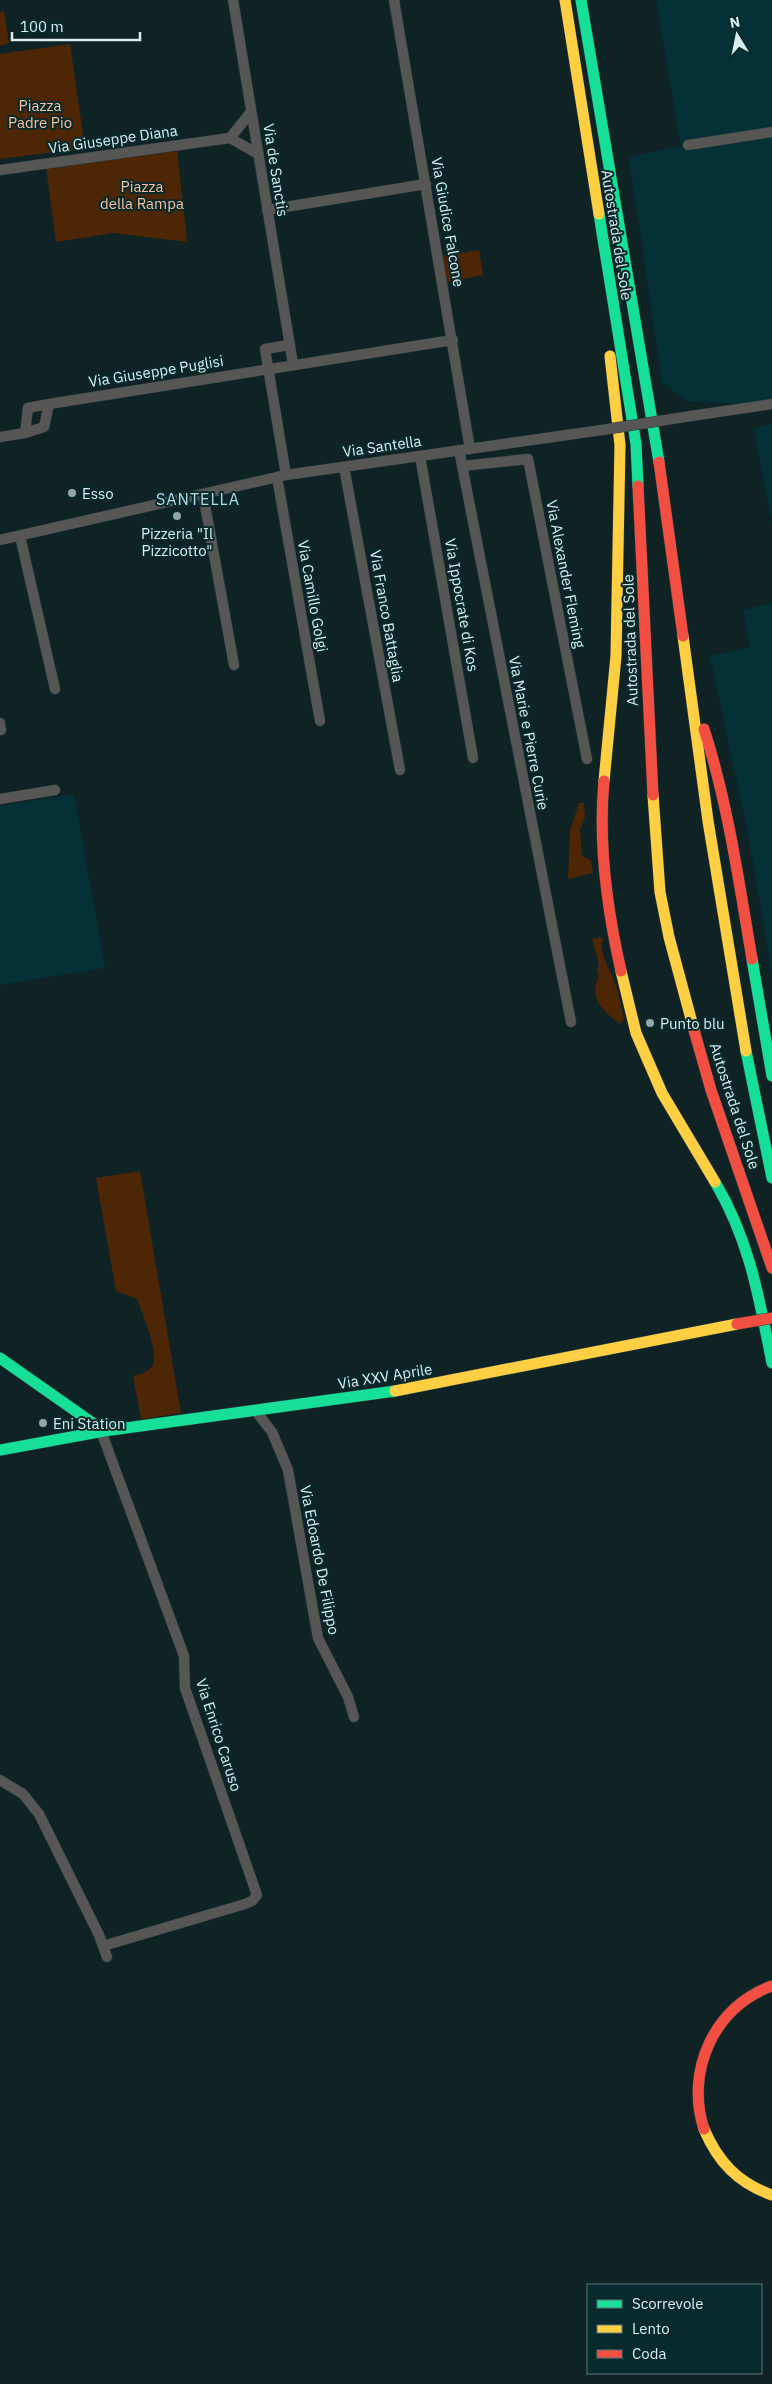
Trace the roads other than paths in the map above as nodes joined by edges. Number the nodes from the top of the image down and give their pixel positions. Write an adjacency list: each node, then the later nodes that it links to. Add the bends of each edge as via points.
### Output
1 (233, 0): 5 (street, Via de Sanctis)
2 (394, 0): 11 (street, Via Giudice Falcone)
3 (565, 0): 13 (main road, Autostrada del Sole)
4 (581, 0): 33 (main road, Autostrada del Sole, via 660,469)
5 (251, 112): 7 (street); 9 (street, Via de Sanctis)
6 (772, 132): 8 (street)
7 (230, 138): 9 (street); 10 (street, Via Giuseppe Diana)
8 (688, 145)
9 (258, 154): 12 (street, Via de Sanctis)
10 (0, 170)
11 (426, 184): 12 (street); 14 (street, Via Giudice Falcone)
12 (267, 210): 15 (street, Via de Sanctis)
13 (602, 238): 43 (main road, Autostrada del Sole, via 636,444 648,728 660,892 669,937 711,1090); 46 (main road, via 605,318 620,445 616,656 602,804 606,888 615,944 636,1033 662,1093 736,1221 755,1275)
14 (453, 340): 16 (street, Via Giuseppe Puglisi); 22 (street, Via Giudice Falcone)
15 (289, 345): 16 (street, Via de Sanctis); 17 (street, via 265,349)
16 (293, 364): 17 (street, Via Giuseppe Puglisi)
17 (268, 368): 18 (street, Via Giuseppe Puglisi); 27 (street)
18 (49, 404): 20 (street, via 44,427); 20 (street, Via Giuseppe Puglisi, via 28,408)
19 (772, 404): 22 (street, Via Santella, bridge)
20 (25, 433): 21 (street)
21 (0, 437)
22 (470, 449): 23 (street, Via Santella)
23 (459, 450): 24 (street, Via Santella); 25 (street, Via Marie e Pierre Curie)
24 (420, 456): 26 (street, Via Santella); 35 (street, Via Ippocrate di Kos)
25 (462, 466): 36 (street, Via Alexander Fleming, via 528,459); 40 (street, Via Marie e Pierre Curie)
26 (344, 467): 27 (street, Via Santella); 37 (street, Via Franco Battaglia)
27 (282, 476): 28 (street, Via Santella); 34 (street, Via Camillo Golgi)
28 (203, 494): 29 (street, Via Santella); 31 (street)
29 (20, 536): 30 (street, Via Santella); 32 (street)
30 (0, 540)
31 (234, 665)
32 (55, 689)
33 (692, 691): 41 (main road, via 718,776); 42 (main road, Autostrada del Sole, via 708,821 740,1015)
34 (320, 721)
35 (473, 758)
36 (587, 759)
37 (400, 770)
38 (55, 790): 39 (street)
39 (0, 799)
40 (571, 1022)
41 (772, 1076)
42 (772, 1178)
43 (772, 1268)
44 (772, 1318): 47 (main road, Via XXV Aprile, bridge, via 404,1390)
45 (0, 1358): 48 (main road)
46 (772, 1364)
47 (255, 1410): 48 (main road, Via XXV Aprile); 50 (street, Via Edoardo De Filippo, via 272,1432 288,1470 318,1638 348,1697)
48 (102, 1431): 49 (main road, Via XXV Aprile); 52 (street, Via Enrico Caruso, via 184,1656 185,1688 256,1895 245,1904)
49 (0, 1450)
50 (354, 1717)
51 (0, 1780): 52 (street, via 23,1794 39,1814)
52 (103, 1946): 53 (street)
53 (108, 1957)
54 (772, 1986): 57 (main road, via 734,2006 723,2019 704,2049 698,2086 702,2125 718,2156 741,2180)
55 (772, 1994): 56 (main road, via 735,2016 719,2037 705,2085 706,2107 722,2150 737,2167)
56 (772, 2188)
57 (772, 2195)

